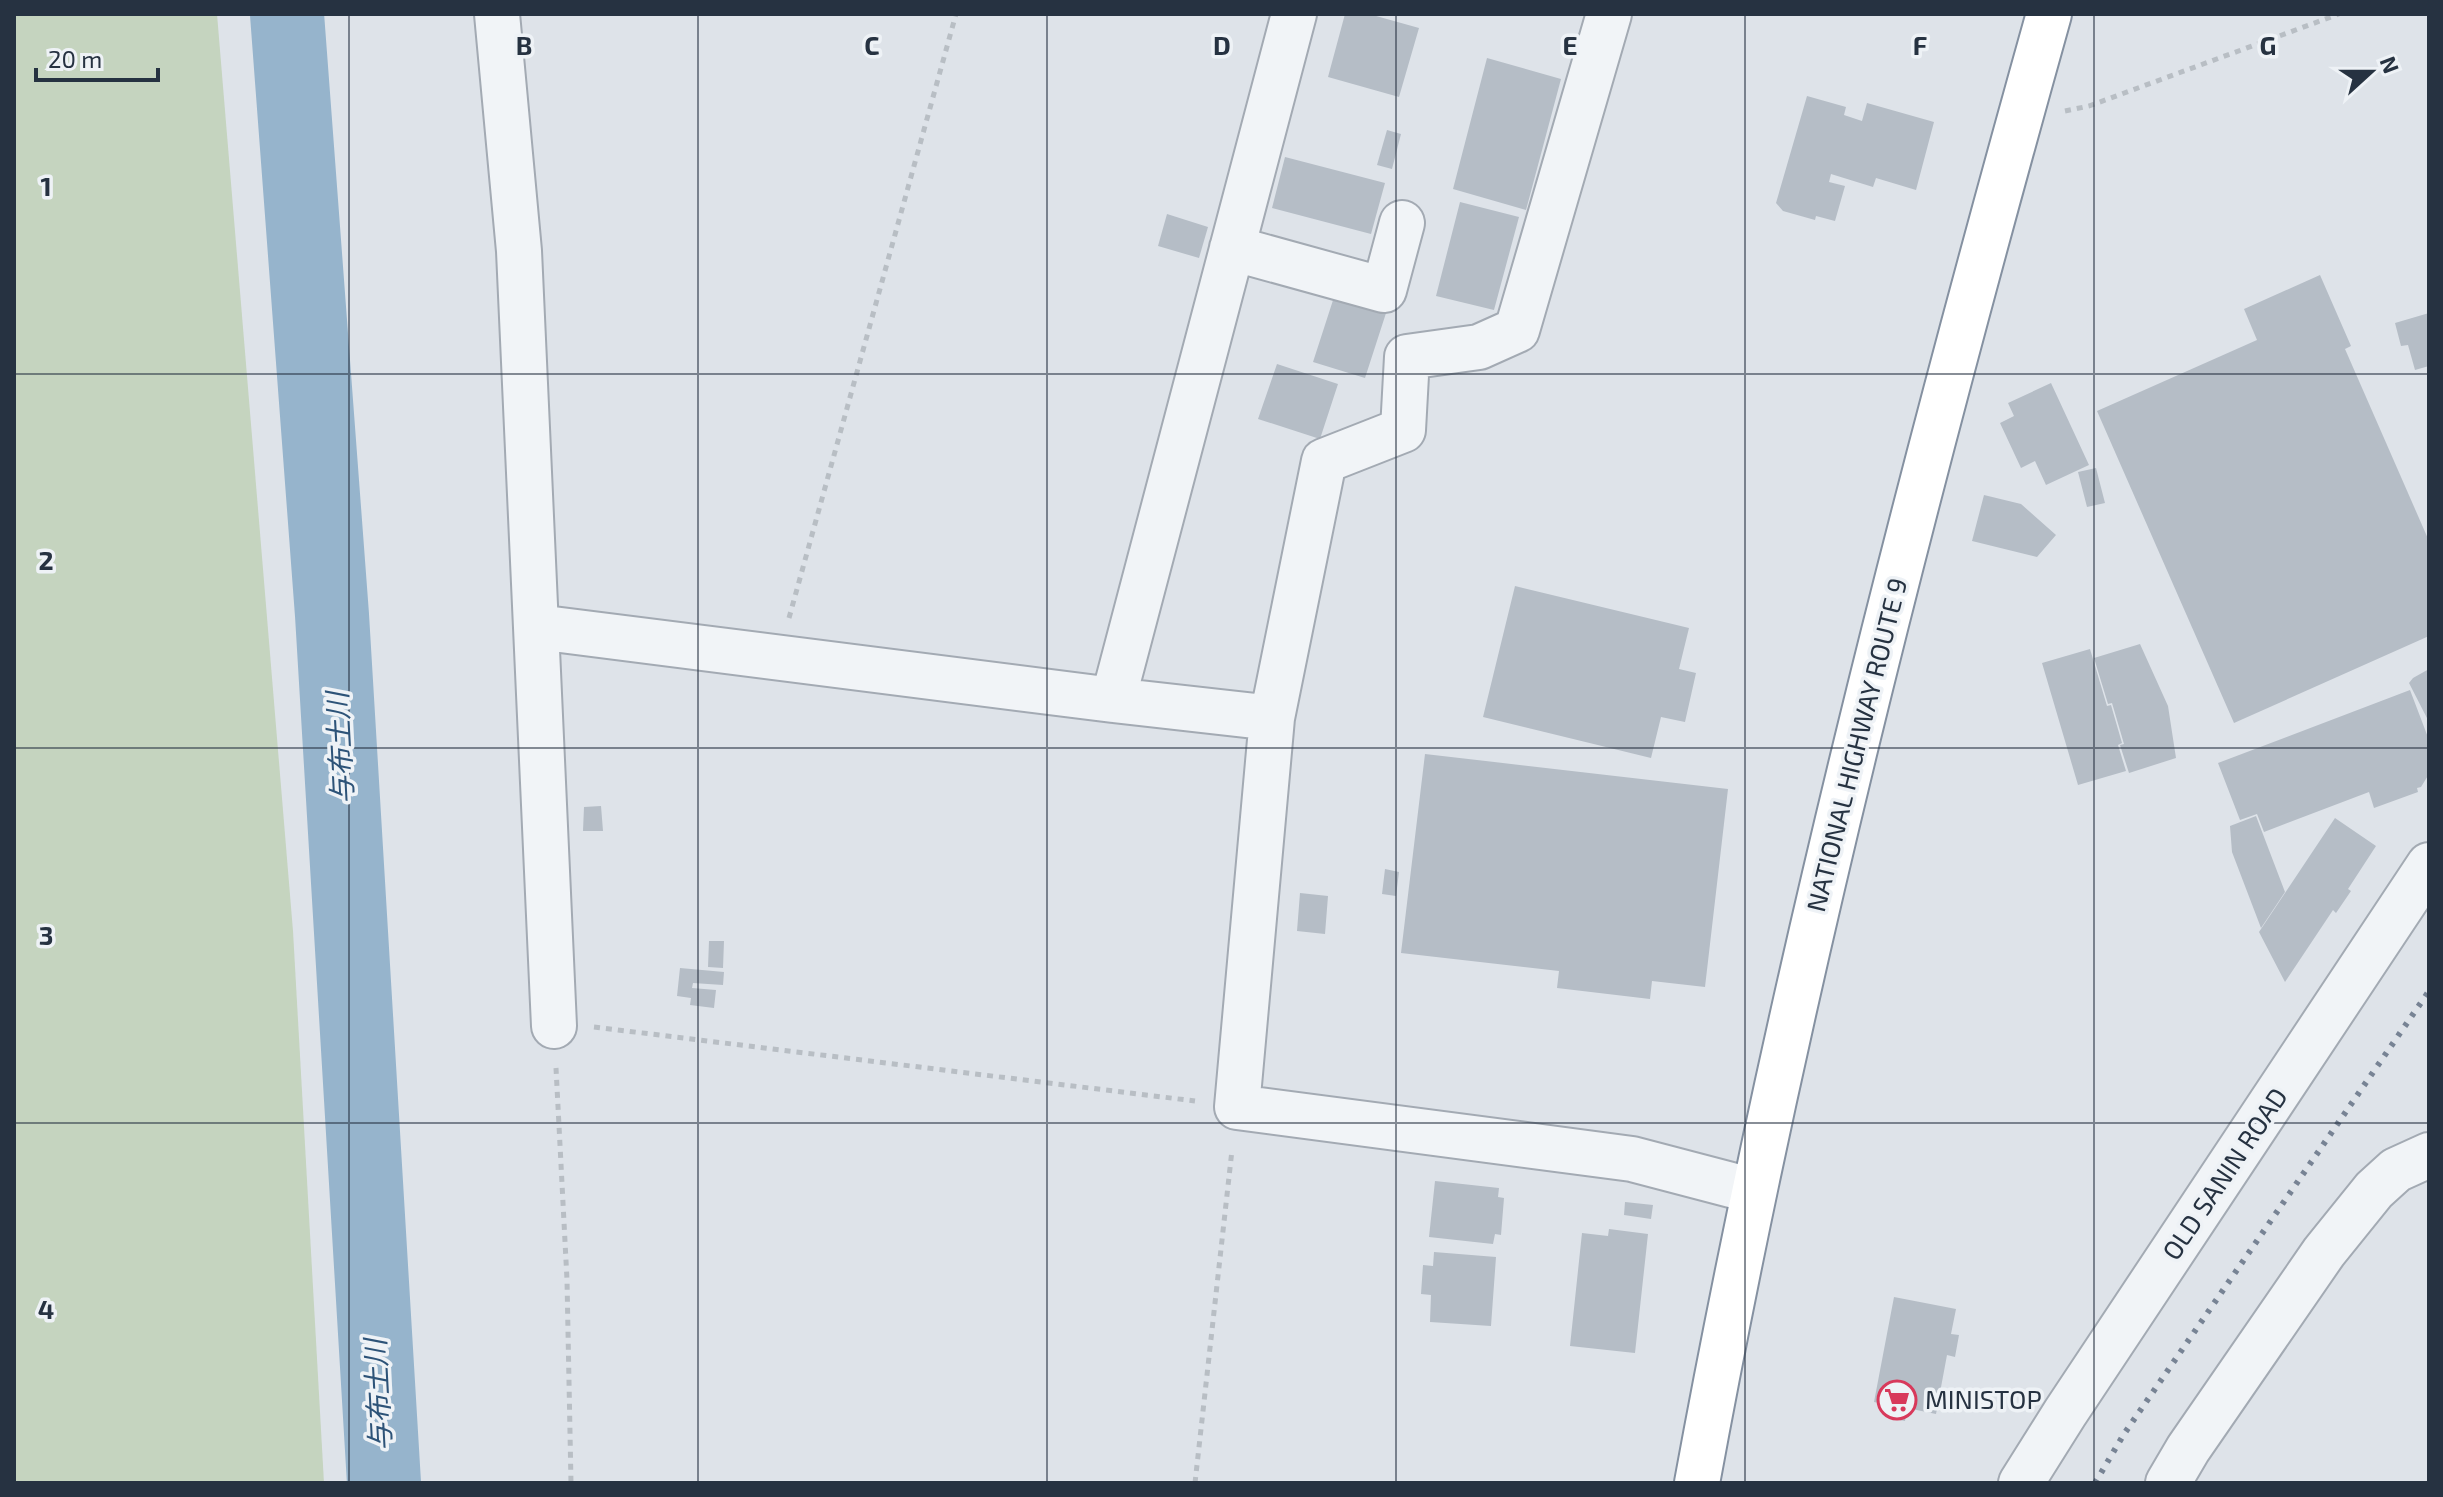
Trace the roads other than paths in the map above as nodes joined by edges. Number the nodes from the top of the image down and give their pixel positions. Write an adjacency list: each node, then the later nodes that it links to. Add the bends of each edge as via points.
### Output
1 (497, 14): 7 (street, via 519,251)
2 (1294, 14): 6 (street)
3 (1609, 14): 9 (street, via 1517,330 1479,347 1407,357 1403,430 1324,461)
4 (2049, 14): 13 (highway, NATIONAL HIGHWAY ROUTE 9, via 1961,328 1864,710)
5 (1402, 223): 6 (street, via 1384,290)
6 (1232, 248): 8 (street)
7 (537, 627): 8 (street); 11 (street)
8 (1113, 700): 9 (street)
9 (1272, 718): 13 (street, via 1237,1107 1632,1159)
10 (2429, 865): 15 (street, OLD SANIN ROAD)
11 (554, 1026)
12 (2429, 1155): 16 (street, via 2396,1170 2374,1190 2324,1252)
13 (1754, 1191): 14 (highway, NATIONAL HIGHWAY ROUTE 9)
14 (1697, 1483)
15 (2021, 1483)
16 (2168, 1483)

